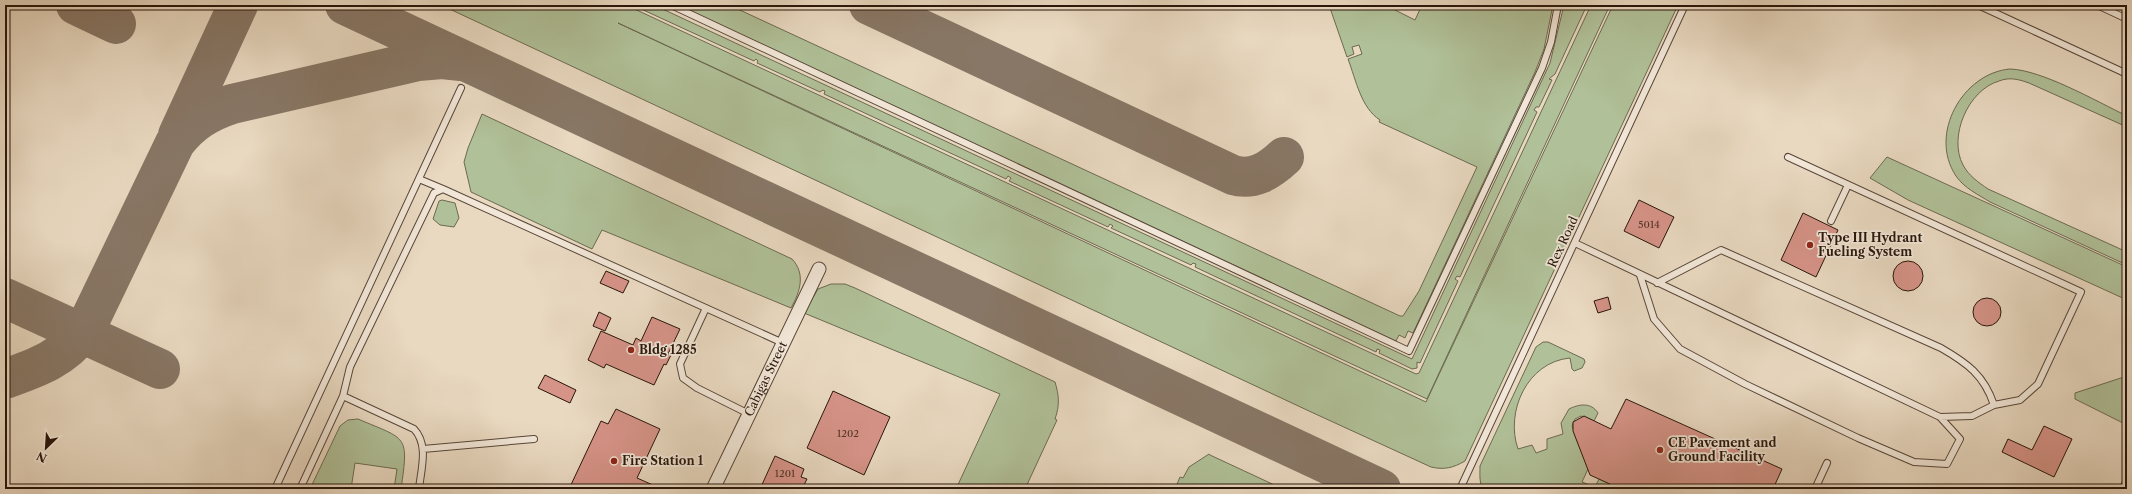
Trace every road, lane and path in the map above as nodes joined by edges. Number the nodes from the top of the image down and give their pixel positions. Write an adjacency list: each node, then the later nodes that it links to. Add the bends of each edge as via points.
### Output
1 (671, 5): 2 (lane, via 1409,351 1542,68 1551,42)
2 (1558, 5)
3 (1686, 5): 14 (lane, Rex Road)
4 (1978, 5): 7 (lane)
5 (2097, 5): 6 (lane)
6 (2127, 19)
7 (2127, 74)
8 (461, 88): 10 (lane)
9 (1788, 157): 11 (lane)
10 (419, 179): 12 (lane); 27 (lane)
11 (1848, 185): 13 (lane); 21 (lane, via 2081,292 2038,384 2020,400)
12 (444, 189): 18 (lane); 20 (lane, via 434,193 350,367)
13 (1831, 221)
14 (1575, 243): 16 (lane); 31 (lane, Rex Road)
15 (819, 269): 19 (street, Cabigas Street)
16 (1640, 275): 17 (lane); 23 (lane, via 1654,319 1680,349 1745,384 1858,438 1914,462 1947,464 1960,439)
17 (1657, 283): 21 (lane, via 1721,250 1967,362 1989,390); 23 (lane)
18 (706, 308): 19 (lane); 22 (lane, via 680,364 683,378 696,388)
19 (783, 343): 22 (street, Cabigas Street)
20 (343, 396): 25 (lane, via 414,429 419,434); 28 (lane)
21 (1994, 405): 23 (lane, via 1972,416)
22 (749, 414): 30 (street, Cabigas Street)
23 (1940, 417)
24 (534, 438): 25 (lane)
25 (423, 449): 29 (lane)
26 (1827, 463): 32 (lane)
27 (275, 489)
28 (300, 489)
29 (419, 489)
30 (714, 489)
31 (1460, 489)
32 (1815, 489)

